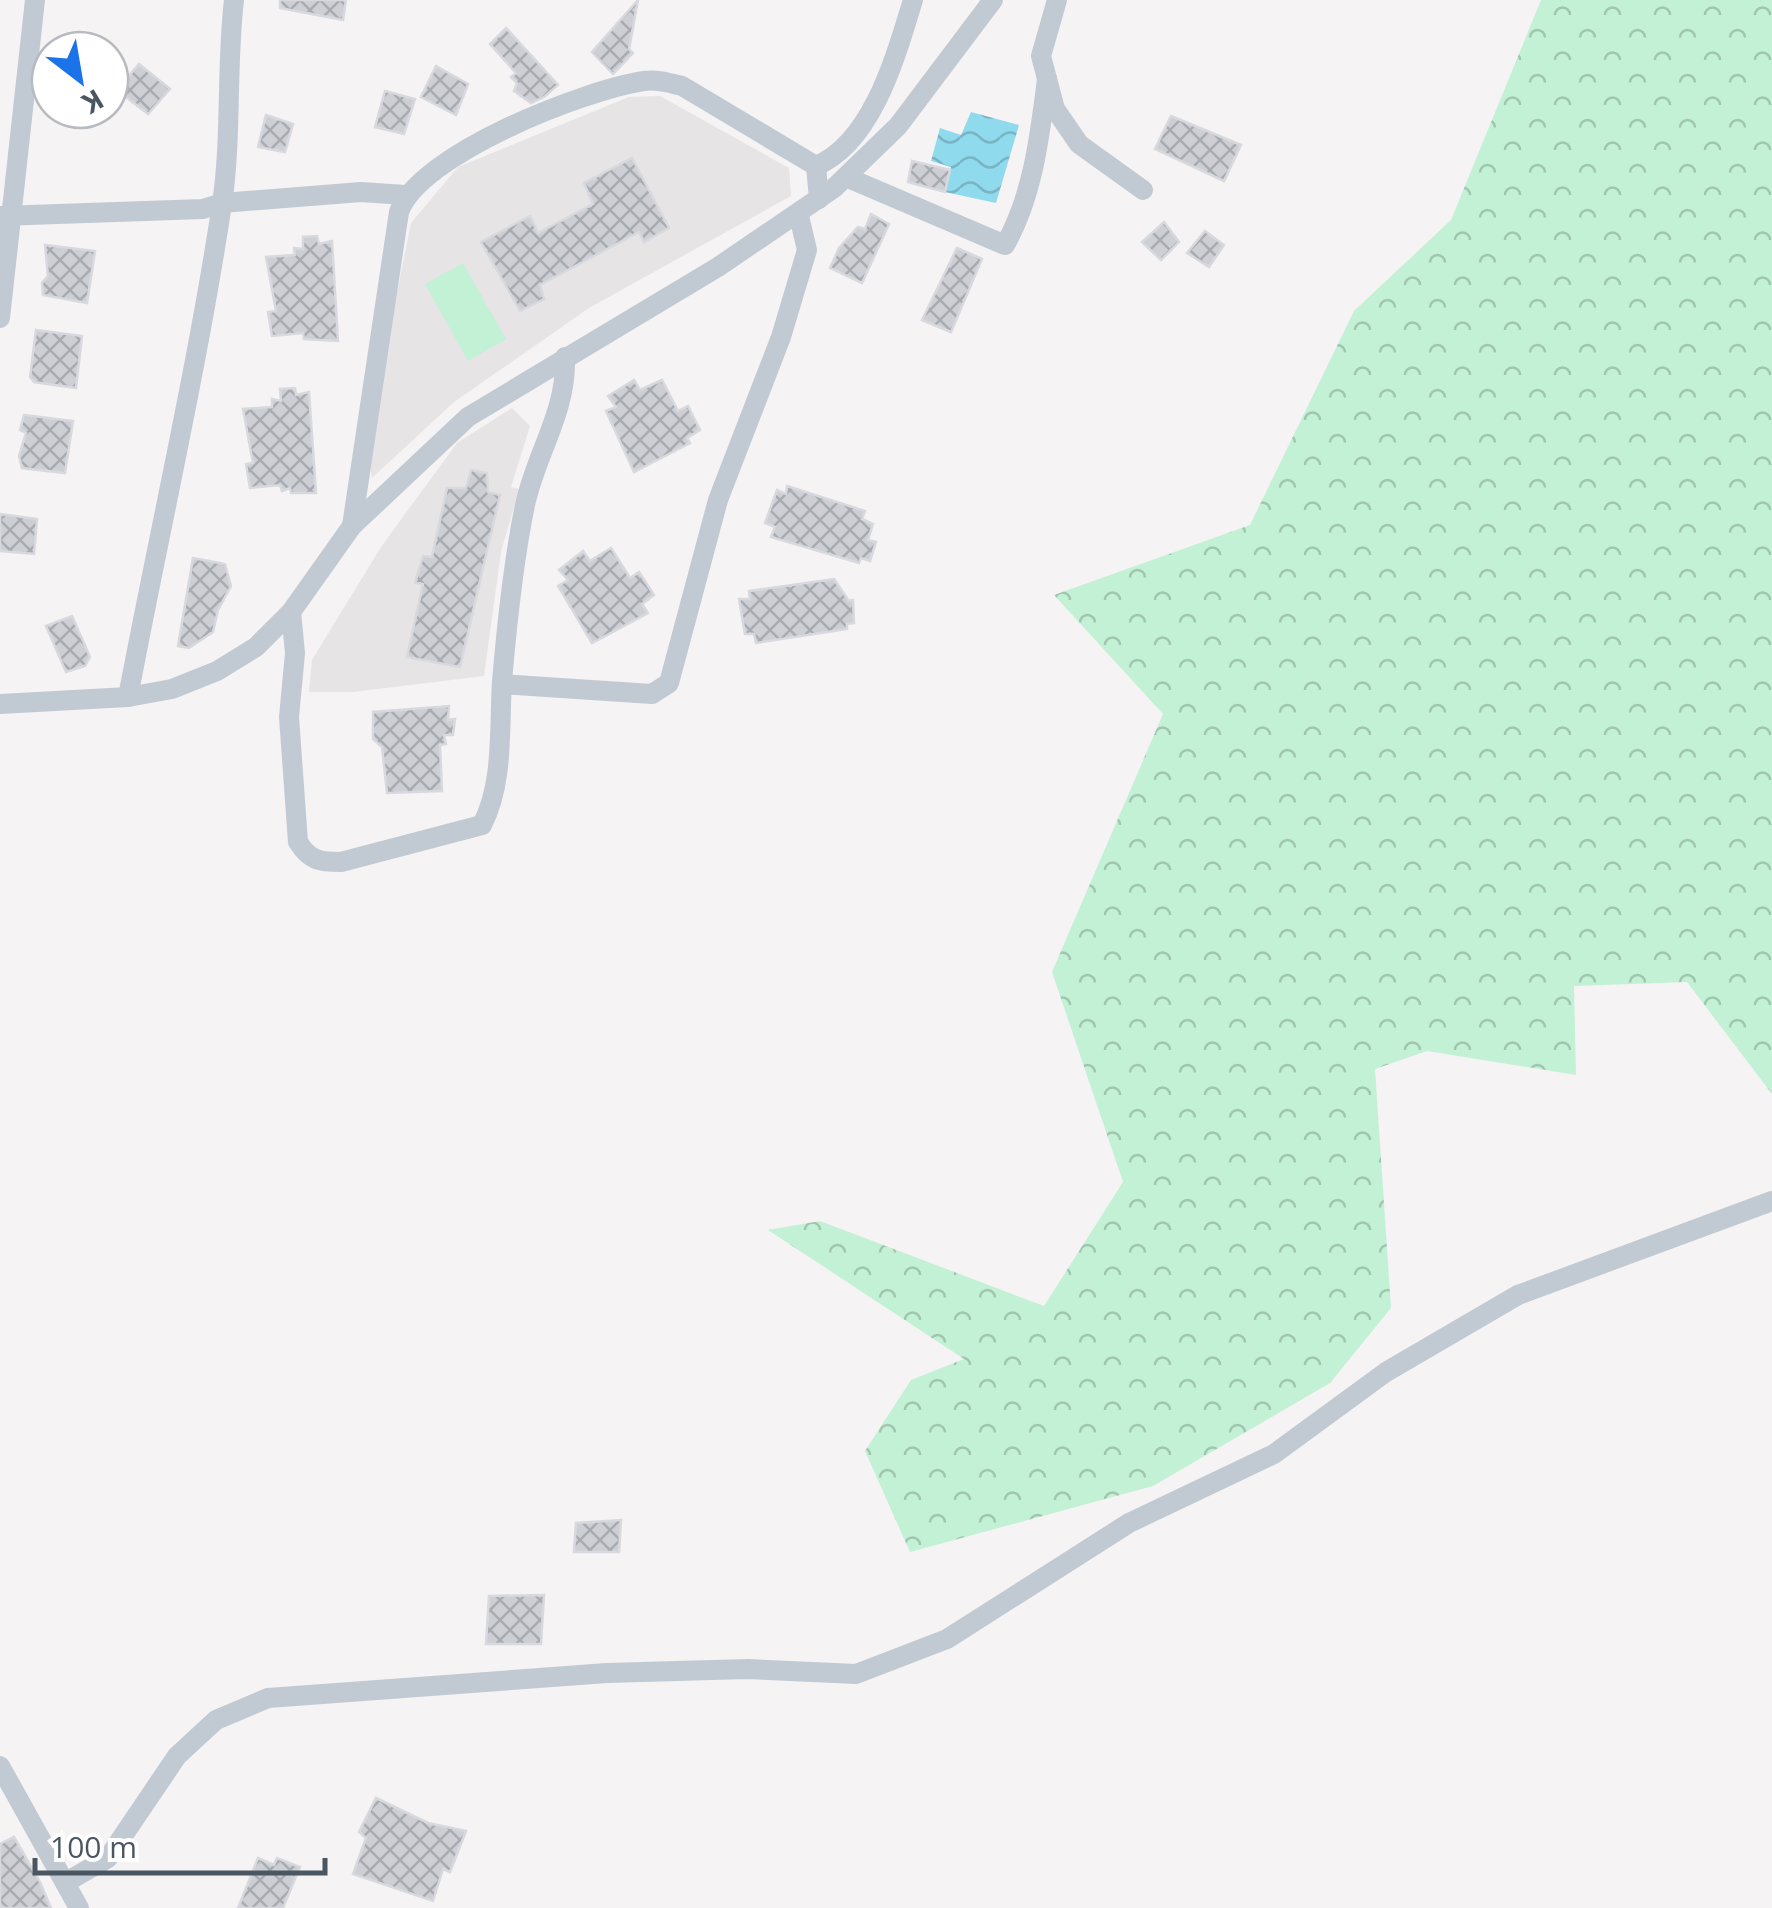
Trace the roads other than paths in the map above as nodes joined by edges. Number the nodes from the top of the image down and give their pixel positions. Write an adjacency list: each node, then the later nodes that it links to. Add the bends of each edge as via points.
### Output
1 (36, 0): 13 (street)
2 (234, 0): 12 (street)
3 (913, 0): 7 (street, via 886,84 838,157)
4 (993, 0): 8 (street, via 898,126)
5 (1057, 0): 6 (street, via 1041,56)
6 (1047, 79): 8 (street, via 1018,222 1004,246); 9 (street, via 1055,109 1079,144)
7 (816, 166): 10 (street, via 682,86 645,81 467,146); 11 (street)
8 (846, 177): 11 (street)
9 (1143, 190)
10 (405, 195): 12 (street); 17 (street)
11 (819, 200): 14 (street)
12 (222, 202): 13 (street, via 203,209); 20 (street)
13 (6, 214): 15 (street)
14 (798, 216): 16 (street); 19 (street, via 807,250 781,338 718,500 669,683 652,694)
15 (0, 318)
16 (566, 357): 17 (street, via 468,417); 19 (street, via 566,391 526,502)
17 (352, 526): 18 (street)
18 (291, 612): 19 (street, via 289,718 298,842 319,862 482,826 494,792); 20 (street, via 256,647 217,671)
19 (502, 684)
20 (128, 697): 21 (street)
21 (0, 704)
22 (1772, 1202): 24 (street, via 1518,1296 1386,1372 1274,1454 1129,1523 947,1639 856,1674 606,1667 268,1698 216,1720 178,1756 108,1858)
23 (0, 1766): 24 (street)
24 (68, 1881): 25 (street)
25 (79, 1908)

